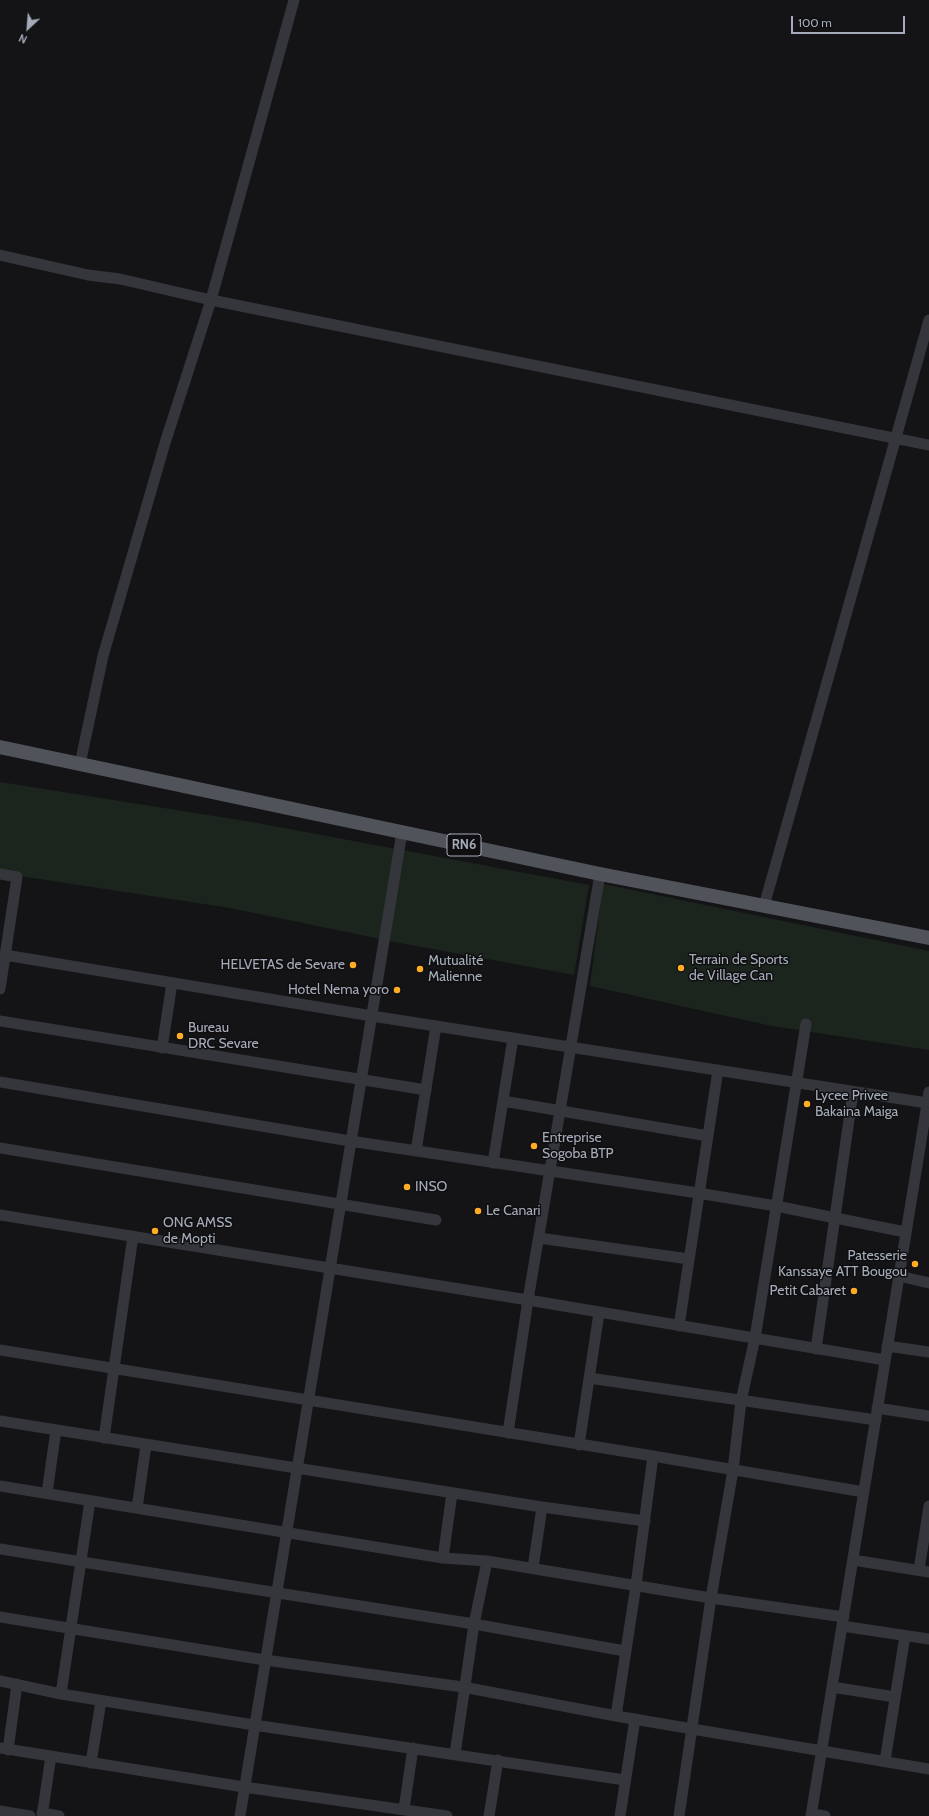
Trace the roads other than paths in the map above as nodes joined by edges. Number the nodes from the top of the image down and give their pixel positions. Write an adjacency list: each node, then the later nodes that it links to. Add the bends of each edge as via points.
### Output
1 (294, 0): 3 (street)
2 (0, 255): 3 (street)
3 (211, 300): 5 (street); 8 (street, via 165,443 103,656)
4 (929, 320): 5 (street)
5 (896, 439): 6 (street); 12 (street)
6 (929, 445)
7 (0, 747): 8 (main road, RN6)
8 (80, 764): 9 (main road, RN6)
9 (402, 832): 11 (main road, RN6); 17 (street)
10 (0, 874): 14 (street, via 17,877)
11 (600, 874): 12 (main road, RN6); 22 (street)
12 (764, 906): 13 (main road, RN6)
13 (929, 938)
14 (5, 955): 15 (street); 16 (street)
15 (172, 983): 17 (street); 23 (street)
16 (0, 989)
17 (372, 1016): 20 (street); 25 (street)
18 (0, 1022): 23 (street)
19 (806, 1024): 27 (street)
20 (436, 1026): 21 (street); 28 (street)
21 (513, 1038): 22 (street); 31 (street)
22 (571, 1047): 24 (street); 33 (street)
23 (162, 1048): 25 (street)
24 (718, 1070): 27 (street); 34 (street)
25 (361, 1080): 28 (street); 35 (street)
26 (0, 1082): 35 (street)
27 (796, 1083): 29 (street); 42 (street)
28 (426, 1090): 37 (street)
29 (853, 1092): 32 (street); 44 (street)
30 (929, 1092): 32 (street)
31 (503, 1101): 33 (street); 38 (street)
32 (927, 1103): 46 (street)
33 (561, 1111): 34 (street); 39 (street)
34 (708, 1136): 40 (street)
35 (350, 1140): 37 (street); 41 (street)
36 (0, 1148): 41 (street)
37 (416, 1151): 38 (street)
38 (493, 1163): 39 (street)
39 (550, 1172): 40 (street); 48 (street)
40 (698, 1193): 42 (street); 49 (street)
41 (340, 1204): 45 (street); 50 (street)
42 (776, 1206): 44 (street); 56 (street)
43 (0, 1215): 47 (street)
44 (836, 1218): 46 (street); 58 (street)
45 (436, 1220)
46 (905, 1232): 51 (street)
47 (132, 1236): 50 (street); 62 (street)
48 (538, 1238): 49 (street); 53 (street)
49 (689, 1259): 55 (street)
50 (330, 1268): 53 (street); 64 (street)
51 (898, 1276): 52 (street); 57 (street)
52 (929, 1283)
53 (528, 1300): 54 (street); 71 (street)
54 (599, 1312): 55 (street); 63 (street)
55 (679, 1326): 56 (street)
56 (755, 1338): 58 (street); 65 (street)
57 (887, 1346): 60 (street); 61 (street)
58 (816, 1349): 61 (street)
59 (0, 1350): 62 (street)
60 (929, 1352)
61 (885, 1360): 66 (street)
62 (114, 1368): 64 (street); 72 (street)
63 (589, 1378): 65 (street); 74 (street)
64 (308, 1400): 71 (street); 76 (street)
65 (742, 1401): 68 (street); 77 (street)
66 (877, 1408): 67 (street); 68 (street)
67 (929, 1416)
68 (876, 1420): 79 (street)
69 (0, 1422): 70 (street)
70 (56, 1430): 72 (street); 80 (street)
71 (508, 1433): 74 (street)
72 (104, 1438): 73 (street)
73 (146, 1445): 76 (street); 85 (street)
74 (579, 1445): 75 (street)
75 (653, 1456): 77 (street); 86 (street)
76 (297, 1468): 81 (street); 87 (street)
77 (733, 1470): 79 (street); 97 (street)
78 (0, 1486): 80 (street)
79 (864, 1492): 90 (street)
80 (47, 1493): 82 (street)
81 (452, 1493): 84 (street); 89 (street)
82 (90, 1501): 85 (street); 92 (street)
83 (929, 1506): 94 (street)
84 (542, 1507): 86 (street); 93 (street)
85 (137, 1508): 87 (street)
86 (645, 1521): 95 (street)
87 (286, 1533): 89 (street); 96 (street)
88 (0, 1549): 92 (street)
89 (443, 1558): 91 (street)
90 (853, 1560): 94 (street); 99 (street)
91 (486, 1561): 93 (street); 100 (street)
92 (81, 1562): 96 (street); 101 (street)
93 (533, 1568): 95 (street)
94 (924, 1571)
95 (636, 1585): 97 (street); 104 (street)
96 (276, 1594): 100 (street); 105 (street)
97 (711, 1598): 99 (street); 116 (street)
98 (0, 1617): 101 (street)
99 (843, 1621): 102 (street); 109 (street)
100 (474, 1624): 104 (street); 108 (street)
101 (71, 1628): 105 (street); 110 (street)
102 (905, 1636): 103 (street); 111 (street)
103 (929, 1640)
104 (625, 1651): 113 (street)
105 (265, 1660): 108 (street); 115 (street)
106 (0, 1681): 107 (street)
107 (17, 1684): 110 (street); 118 (street)
108 (463, 1687): 113 (street); 120 (street)
109 (832, 1687): 111 (street); 119 (street)
110 (61, 1694): 112 (street)
111 (895, 1697): 123 (street)
112 (101, 1700): 115 (street); 124 (street)
113 (616, 1716): 114 (street)
114 (635, 1719): 116 (street); 126 (street)
115 (254, 1725): 117 (street); 127 (street)
116 (692, 1729): 119 (street); 138 (street)
117 (413, 1748): 120 (street); 128 (street)
118 (4, 1749): 121 (street)
119 (823, 1750): 123 (street); 131 (street)
120 (455, 1754): 122 (street)
121 (51, 1756): 124 (street); 130 (street)
122 (498, 1760): 126 (street); 136 (street)
123 (885, 1761): 125 (street)
124 (92, 1763): 127 (street)
125 (929, 1769)
126 (625, 1780): 137 (street)
127 (244, 1787): 128 (street); 134 (street)
128 (404, 1809): 135 (street)
129 (0, 1811): 132 (street)
130 (42, 1815): 133 (street)
131 (812, 1815): 139 (street)
132 (30, 1816)
133 (58, 1816)
134 (240, 1816)
135 (447, 1816)
136 (489, 1816)
137 (620, 1816)
138 (678, 1816)
139 (825, 1816)

